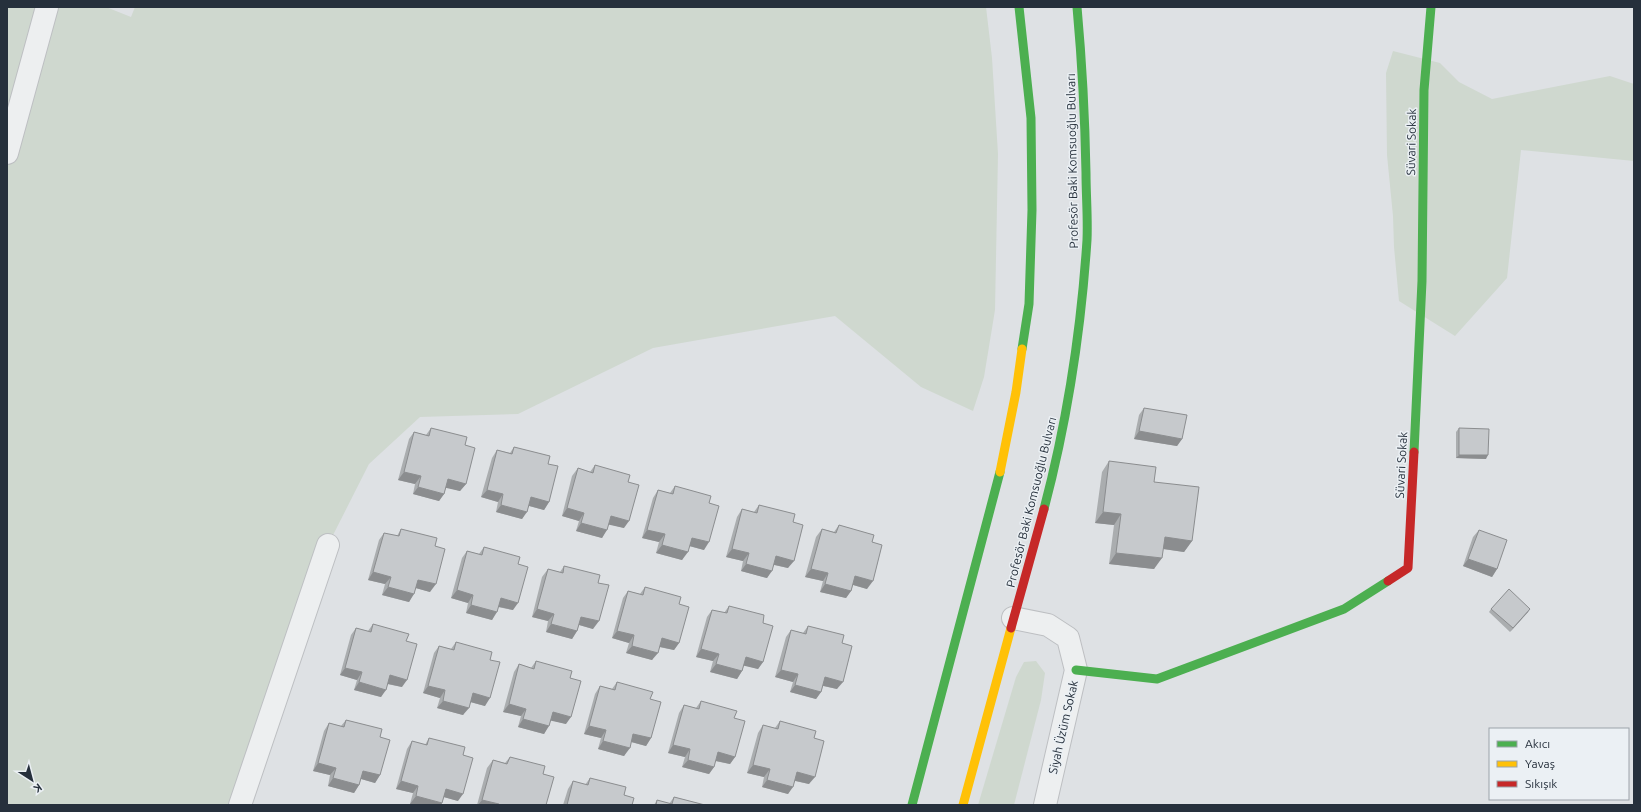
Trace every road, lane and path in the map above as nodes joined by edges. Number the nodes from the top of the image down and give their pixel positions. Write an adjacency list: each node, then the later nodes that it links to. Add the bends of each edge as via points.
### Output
1 (47, 7): 5 (street)
2 (1019, 7): 10 (main road, via 1031,118 1029,304 1016,392 998,480)
3 (1077, 7): 7 (main road, Profesör Baki Komsuoğlu Bulvarı, via 1082,66 1087,239 1080,318 1069,396 1054,470)
4 (1431, 7): 8 (main road, Süvari Sokak, via 1424,90 1422,281 1408,568 1344,609 1157,679)
5 (7, 153)
6 (328, 545): 9 (street)
7 (1013, 618): 8 (street, Siyah Üzüm Sokak, via 1048,625 1068,638); 11 (main road, Profesör Baki Komsuoğlu Bulvarı)
8 (1076, 670): 12 (street, Siyah Üzüm Sokak)
9 (240, 805)
10 (912, 805)
11 (963, 805)
12 (1045, 805)

